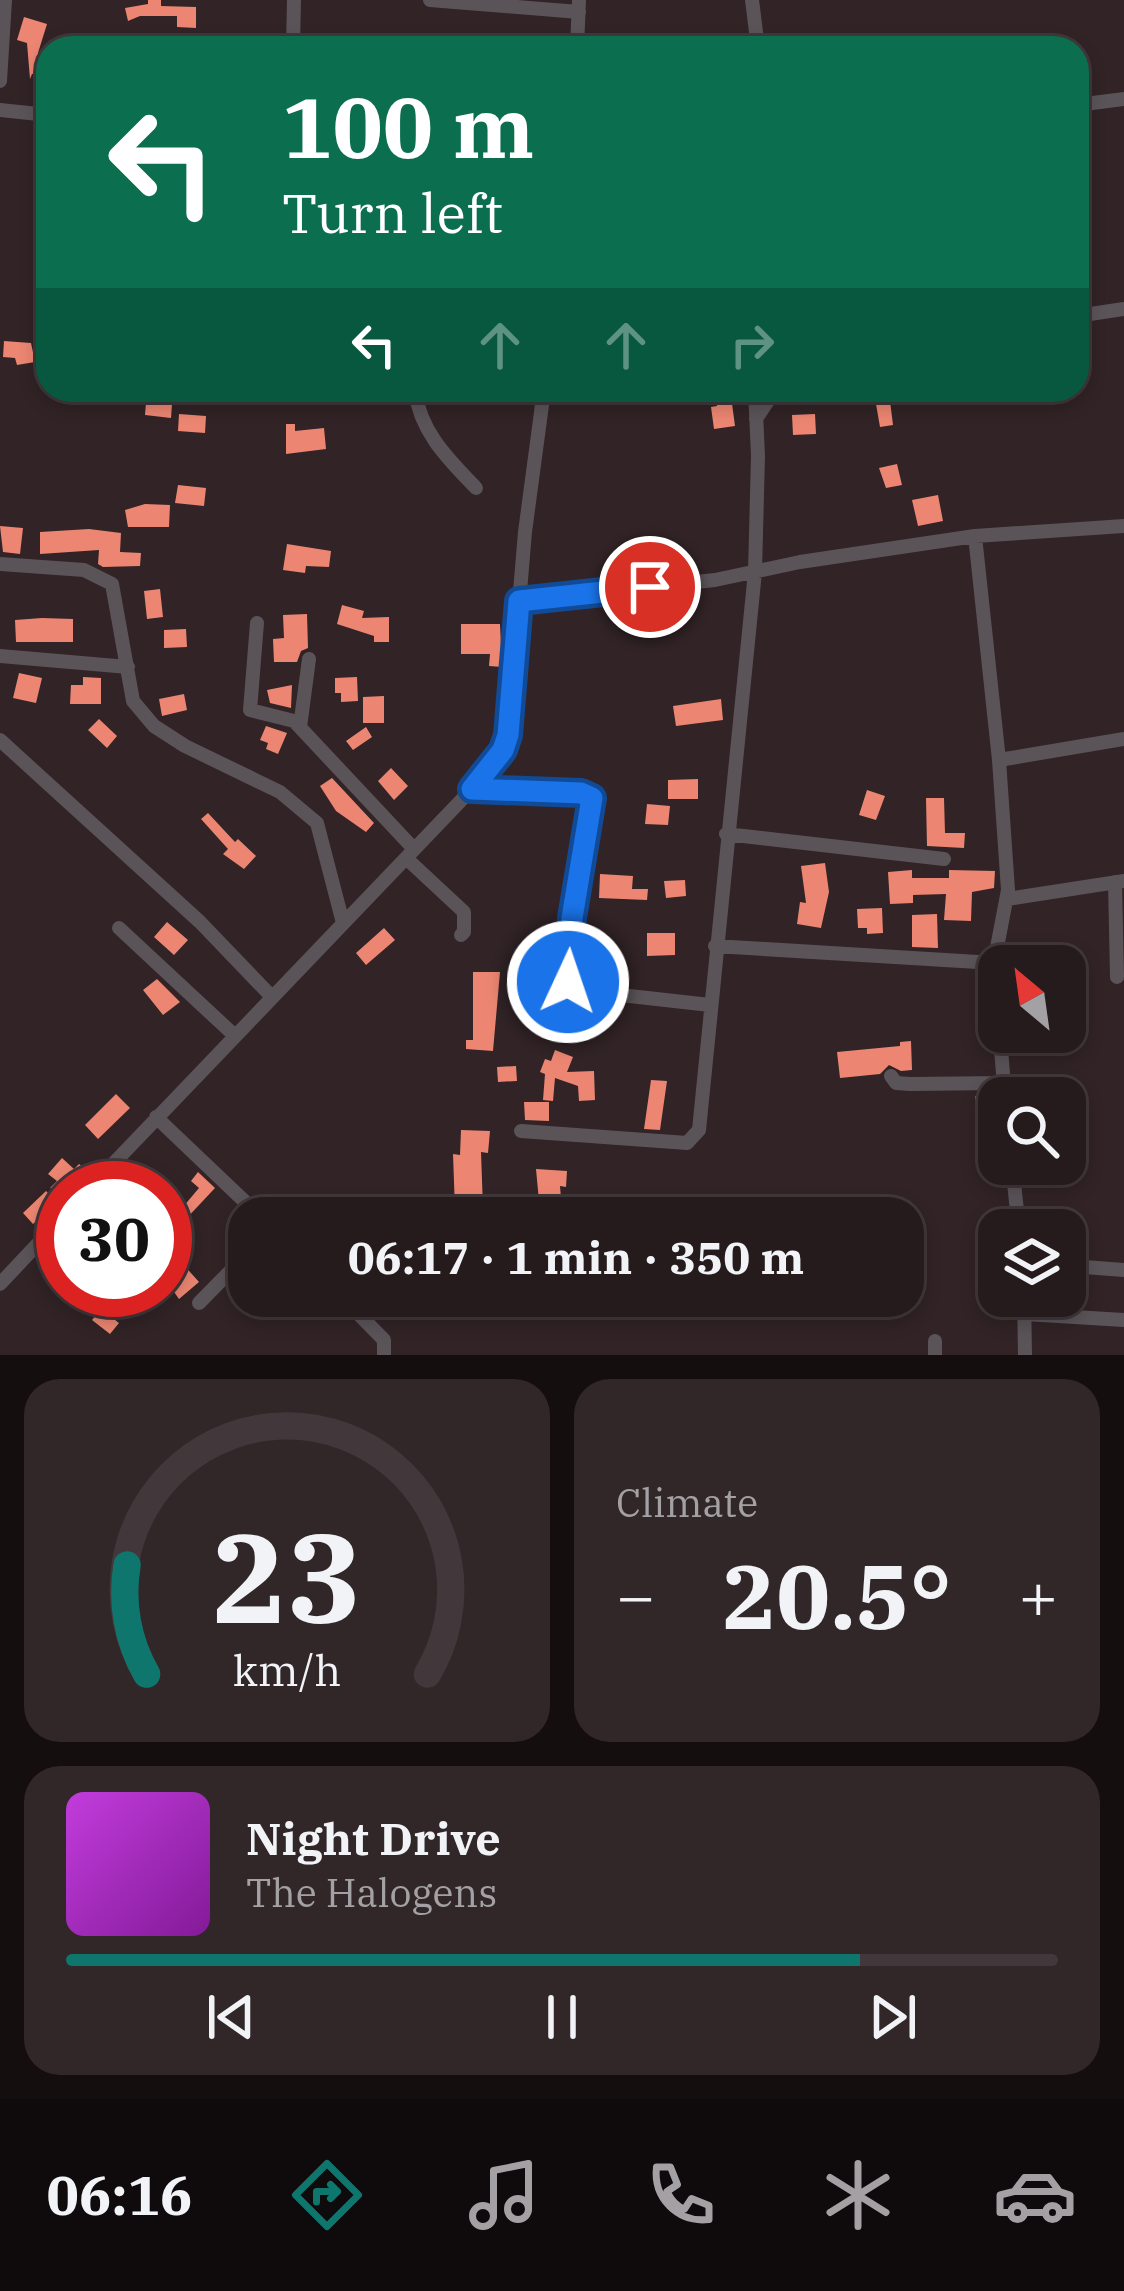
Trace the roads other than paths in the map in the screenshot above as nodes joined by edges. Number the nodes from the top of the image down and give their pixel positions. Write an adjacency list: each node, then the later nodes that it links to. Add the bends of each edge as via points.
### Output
1 (5, 0): 9 (street)
2 (295, 0): 6 (street)
3 (430, 0): 5 (street)
4 (752, 0): 8 (street)
5 (579, 6): 7 (street)
6 (293, 36)
7 (578, 36)
8 (756, 36)
9 (0, 81)
10 (1124, 99): 11 (street)
11 (1089, 103)
12 (0, 110): 13 (street)
13 (36, 114)
14 (1124, 309): 15 (street)
15 (1089, 314)
16 (417, 402): 21 (street, via 431,437)
17 (542, 402): 26 (street)
18 (755, 402): 20 (street)
19 (767, 402): 20 (street)
20 (756, 418): 25 (street)
21 (476, 488)
22 (1124, 526): 23 (street)
23 (975, 536): 25 (street); 34 (street)
24 (0, 564): 30 (street, via 84,570 112,584)
25 (755, 572): 26 (street); 36 (street)
26 (519, 601): 35 (street, via 508,735)
27 (256, 623): 31 (street, via 250,710)
28 (0, 656): 30 (street)
29 (309, 659): 31 (street)
30 (128, 668): 41 (street, via 133,701 154,726 280,792 317,823)
31 (301, 727): 37 (street)
32 (0, 740): 48 (street)
33 (1124, 740): 34 (street)
34 (999, 760): 40 (street)
35 (472, 789): 37 (street); 49 (street, via 592,798 567,970 576,990)
36 (726, 834): 38 (street); 45 (street)
37 (410, 854): 41 (street); 43 (street, via 464,912)
38 (944, 859)
39 (1119, 882): 40 (street); 47 (street)
40 (1007, 899): 44 (street)
41 (343, 923): 48 (street)
42 (119, 928): 50 (street)
43 (460, 935)
44 (998, 945)
45 (715, 946): 46 (street); 49 (street)
46 (978, 962)
47 (1117, 977)
48 (272, 997): 50 (street)
49 (710, 1005): 54 (street, via 701,1122 692,1142)
50 (234, 1035): 53 (street)
51 (891, 1076): 52 (street, via 896,1083)
52 (978, 1089)
53 (156, 1118): 55 (street); 56 (street)
54 (521, 1131)
55 (115, 1161)
56 (240, 1197)
57 (36, 1243): 61 (street)
58 (1086, 1267): 59 (street)
59 (1124, 1270)
60 (228, 1273): 62 (street)
61 (3, 1274)
62 (199, 1303)
63 (362, 1317): 67 (street, via 384,1340)
64 (1024, 1317): 68 (street)
65 (1074, 1317): 66 (street)
66 (1124, 1320)
67 (384, 1355)
68 (1025, 1355)

